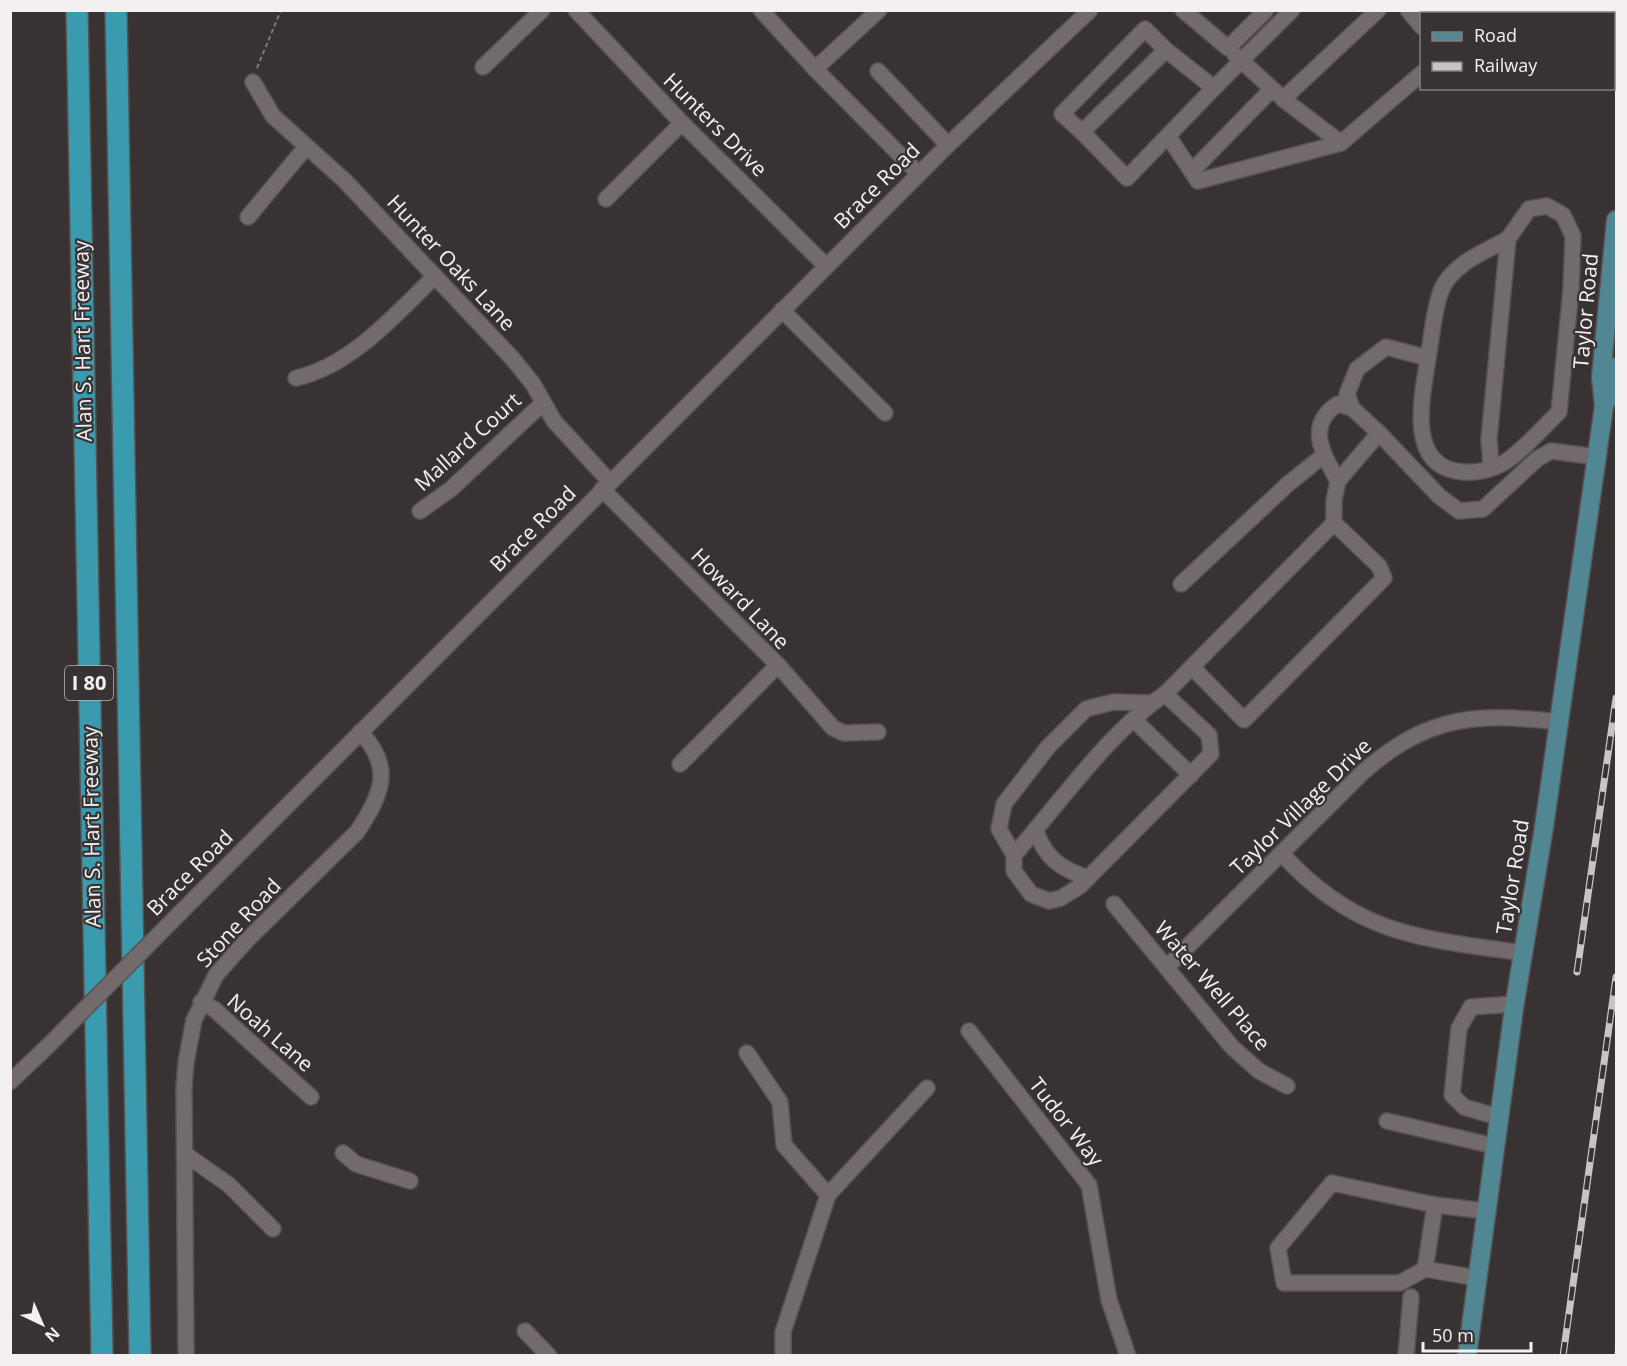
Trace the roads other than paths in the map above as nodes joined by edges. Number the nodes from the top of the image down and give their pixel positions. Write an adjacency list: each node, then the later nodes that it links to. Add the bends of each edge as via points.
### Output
1 (77, 10): 93 (highway, Alan S. Hart Freeway / I 80)
2 (116, 10): 94 (highway, Alan S. Hart Freeway / I 80)
3 (542, 10): 17 (street)
4 (576, 10): 24 (street, Hunters Drive)
5 (761, 10): 18 (street)
6 (879, 10): 18 (street)
7 (1090, 10): 28 (street, Brace Road)
8 (1183, 10): 14 (street)
9 (1266, 10): 14 (street)
10 (1292, 10): 16 (street)
11 (1378, 10): 23 (street)
12 (1408, 10): 13 (street)
13 (1420, 25)
14 (1228, 48): 16 (street)
15 (1166, 50): 22 (street); 25 (street); 25 (street, via 1144,29 1062,114)
16 (1241, 60): 22 (street); 23 (street)
17 (483, 67)
18 (815, 69): 31 (street)
19 (878, 71): 28 (street)
20 (1420, 75): 27 (street)
21 (253, 82): 29 (street, Hunter Oaks Lane, via 273,116)
22 (1215, 88): 26 (street)
23 (1278, 94): 27 (street); 30 (street)
24 (682, 123): 32 (street); 36 (street, Hunters Drive)
25 (1082, 132): 26 (street, via 1127,178)
26 (1168, 136): 30 (street)
27 (1341, 143): 30 (street, via 1198,181)
28 (948, 145): 31 (street, Brace Road)
29 (306, 147): 33 (street); 37 (street, Hunter Oaks Lane, via 345,181)
30 (1192, 171)
31 (919, 174): 36 (street, Brace Road)
32 (606, 199)
33 (248, 217)
34 (1617, 220): 43 (main road, Taylor Road, via 1601,377)
35 (1508, 239): 39 (street, via 1475,256 1440,291); 49 (street, via 1489,439); 49 (street, via 1529,209 1547,206 1563,214 1573,236 1571,289 1559,412 1504,463)
36 (826, 266): 38 (street, Brace Road)
37 (435, 276): 41 (street, via 347,355 326,368); 42 (street, Hunter Oaks Lane, via 524,371)
38 (782, 310): 45 (street); 51 (street, Brace Road)
39 (1428, 358): 44 (street, via 1386,347 1357,369 1347,394); 49 (street, via 1421,420 1428,449 1448,469 1472,474)
40 (1617, 367): 43 (main road, Taylor Road)
41 (296, 378)
42 (543, 403): 51 (street, Hunter Oaks Lane); 52 (street, Mallard Court, via 451,489)
43 (1604, 406): 48 (main road, Taylor Road)
44 (1352, 408): 46 (street); 47 (street, via 1338,404 1326,411 1318,434)
45 (885, 413)
46 (1378, 433): 48 (street, via 1439,496 1460,511 1483,509 1551,451); 50 (street)
47 (1324, 455): 50 (street); 54 (street)
48 (1597, 457): 59 (main road, Taylor Road)
49 (1491, 467)
50 (1338, 481): 53 (street)
51 (606, 485): 55 (street, Howard Lane); 60 (street, Brace Road)
52 (420, 511)
53 (1334, 523): 56 (street); 56 (street, via 1379,566 1384,578 1244,720)
54 (1181, 584)
55 (778, 665): 61 (street, via 833,728 844,733); 62 (street, Howard Lane)
56 (1192, 667): 57 (street)
57 (1159, 698): 58 (street); 63 (street, via 1209,735 1211,754); 66 (street, via 1086,709 1048,747 1004,804 999,828)
58 (1134, 720): 63 (street); 64 (street)
59 (1559, 722): 65 (street, Taylor Village Drive, via 1479,717 1418,734 1381,756); 69 (main road, Taylor Road)
60 (360, 732): 71 (street, Stone Road, via 371,744 382,771 371,811 357,832 229,959); 75 (street, Brace Road, bridge)
61 (878, 732)
62 (680, 764)
63 (1191, 775): 67 (street)
64 (1036, 831): 66 (street); 67 (street, via 1041,847 1054,863)
65 (1282, 854): 69 (street, via 1329,897 1373,923 1428,939); 70 (street, Taylor Village Drive)
66 (1014, 855): 67 (street, via 1014,871 1030,894 1041,900 1061,898)
67 (1088, 878)
68 (1114, 904): 70 (street, Water Well Place)
69 (1523, 953): 72 (main road, Taylor Road)
70 (1167, 967): 76 (street, Water Well Place, via 1241,1056)
71 (201, 1002): 78 (street, Noah Lane); 83 (street, Stone Road, via 186,1062)
72 (1514, 1004): 79 (main road, Taylor Road); 79 (street, via 1471,1007 1459,1028 1452,1095 1464,1107)
73 (969, 1031): 98 (street, Tudor Way, via 1089,1185 1109,1300)
74 (747, 1053): 85 (street, via 780,1102 784,1145)
75 (10, 1082)
76 (1287, 1086)
77 (927, 1088): 85 (street)
78 (311, 1096)
79 (1498, 1117): 81 (main road, Taylor Road)
80 (1387, 1121): 81 (street)
81 (1494, 1146): 87 (main road, Taylor Road)
82 (344, 1153): 84 (street, via 356,1164)
83 (185, 1154): 88 (street, via 229,1185); 95 (street, Stone Road)
84 (410, 1181)
85 (828, 1195): 97 (street, via 783,1332)
86 (1435, 1205): 87 (street); 89 (street); 89 (street, via 1332,1183 1278,1248 1284,1283 1400,1283)
87 (1486, 1211): 90 (main road, Taylor Road)
88 (273, 1229)
89 (1425, 1269): 90 (street)
90 (1477, 1278): 100 (main road, Taylor Road)
91 (1411, 1297): 99 (street)
92 (525, 1331): 96 (street)
93 (102, 1356)
94 (140, 1356)
95 (186, 1356)
96 (549, 1356)
97 (783, 1356)
98 (1128, 1356)
99 (1406, 1356)
100 (1467, 1356)

